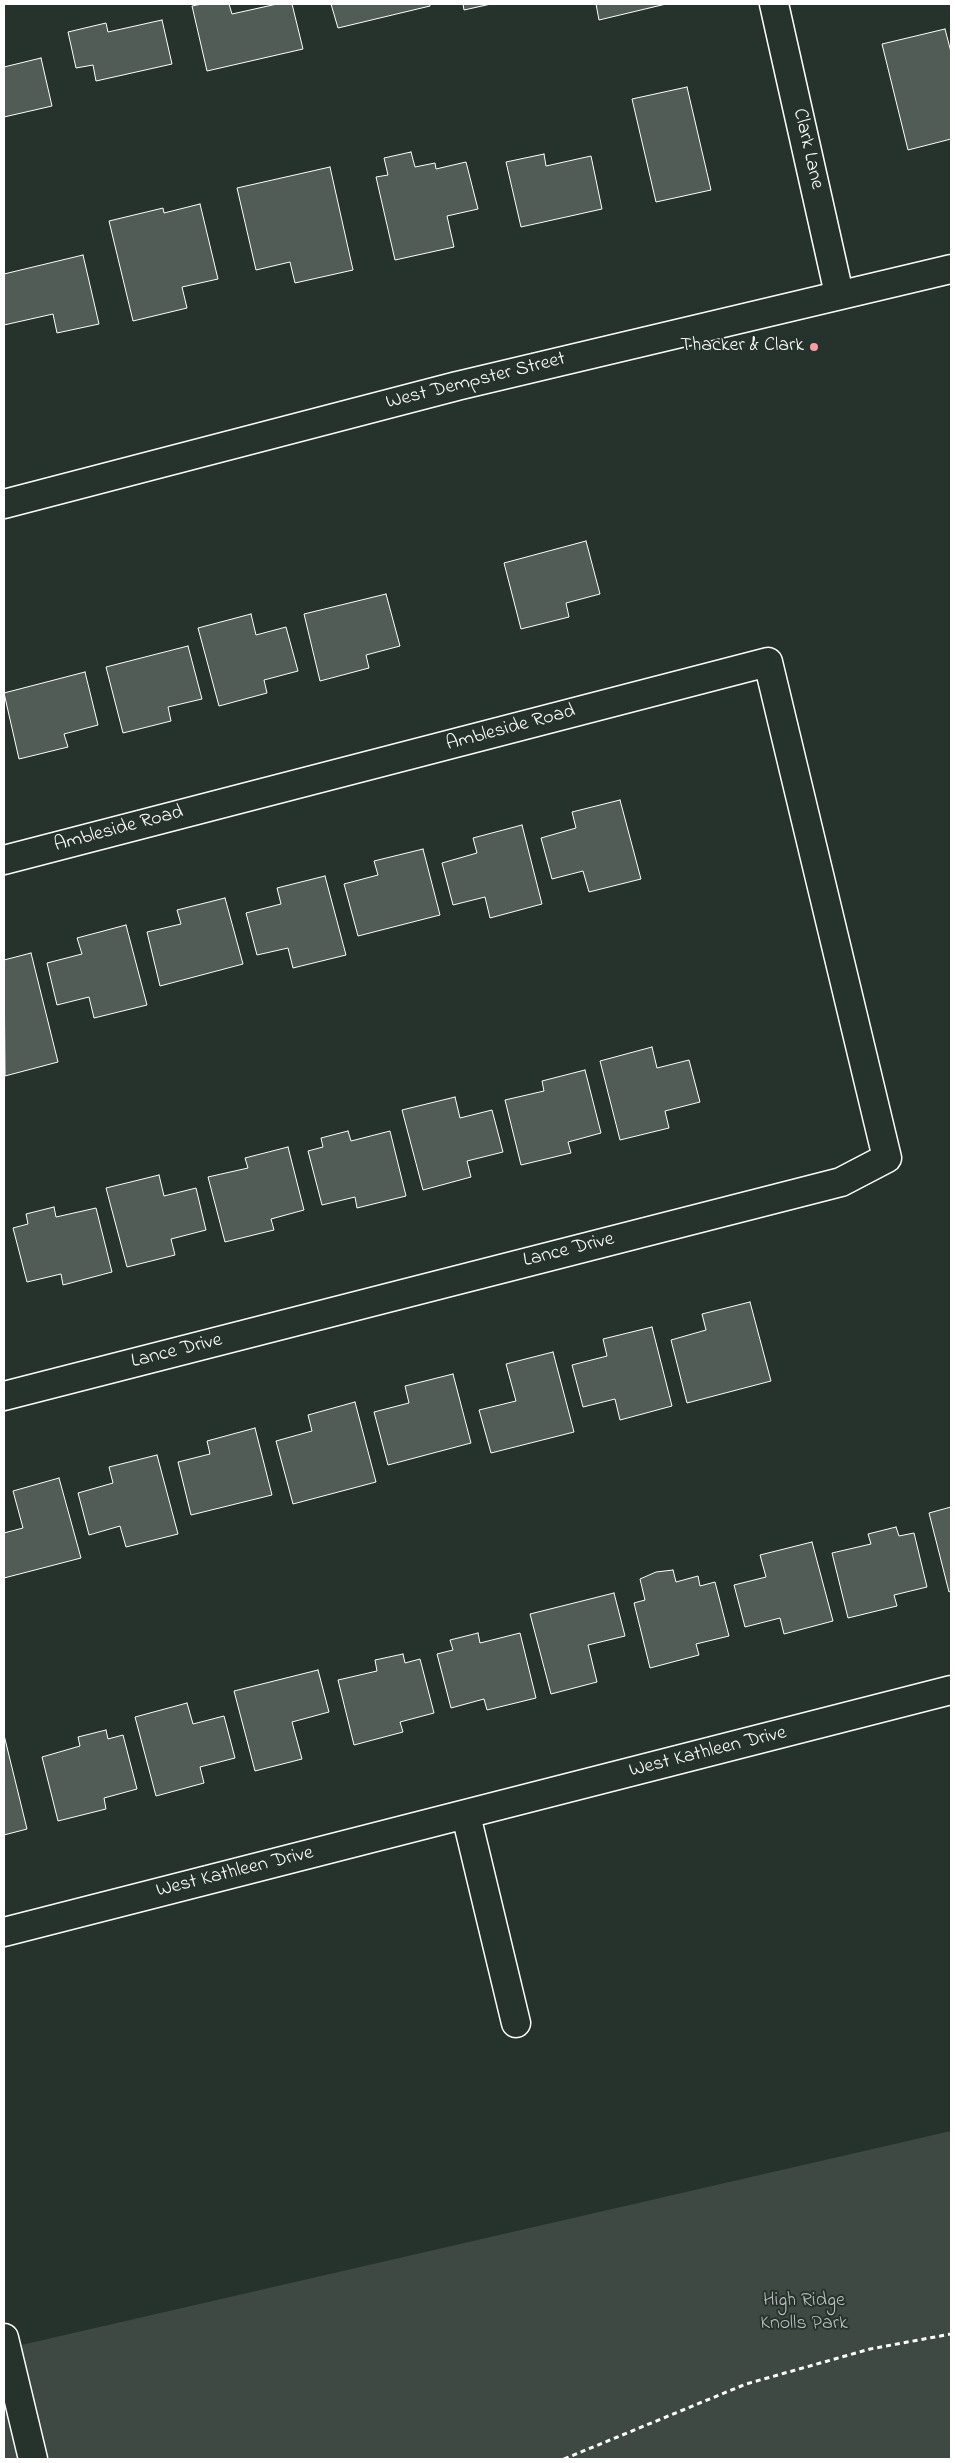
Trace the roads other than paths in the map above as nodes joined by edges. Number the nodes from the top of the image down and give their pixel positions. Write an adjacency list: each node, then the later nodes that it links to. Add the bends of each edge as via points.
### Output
1 (774, 4): 3 (street, Clark Lane)
2 (951, 268): 3 (street, West Dempster Street)
3 (839, 294): 4 (street, West Dempster Street, via 457,386)
4 (4, 504)
5 (4, 860): 6 (street, Ambleside Road, via 768,662)
6 (828, 914): 7 (street, Lance Drive, via 887,1158 841,1182)
7 (4, 1396)
8 (951, 1690): 9 (street, West Kathleen Drive)
9 (466, 1815): 10 (street, West Kathleen Drive); 11 (street)
10 (4, 1932)
11 (516, 2023)
12 (4, 2338): 13 (street)
13 (32, 2459)

